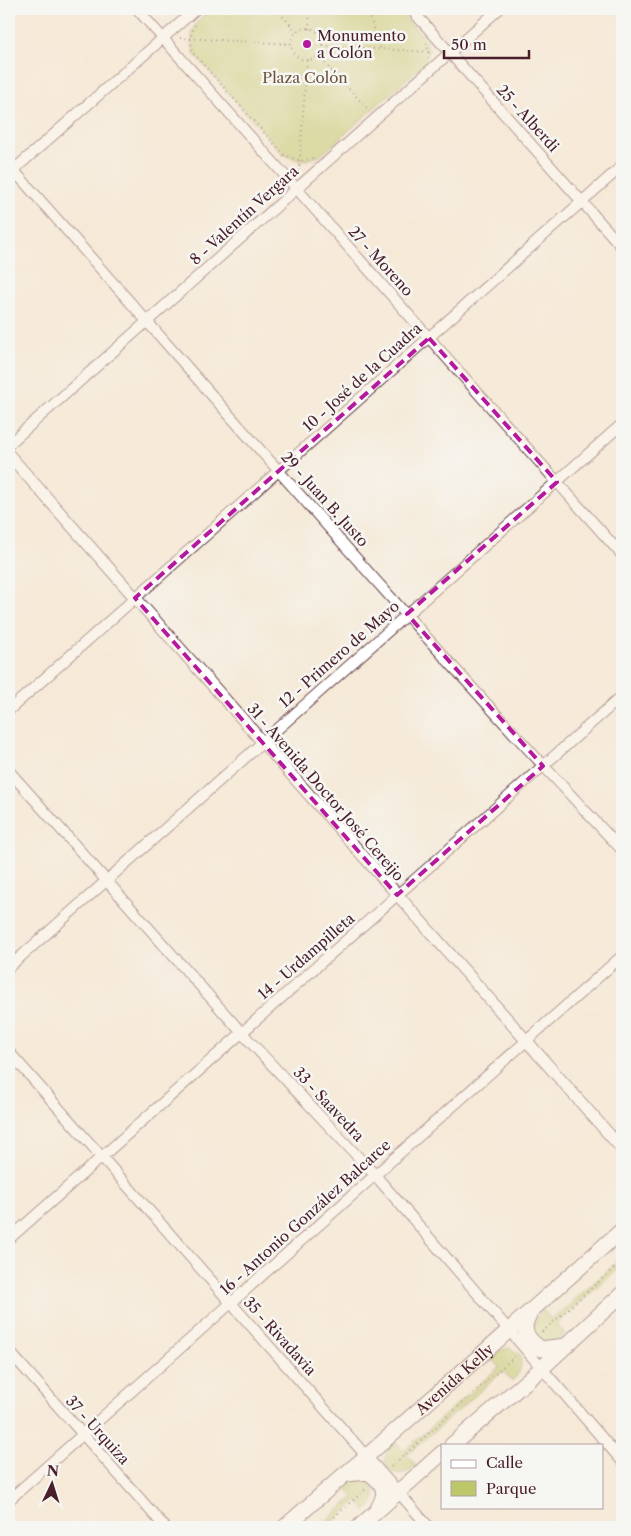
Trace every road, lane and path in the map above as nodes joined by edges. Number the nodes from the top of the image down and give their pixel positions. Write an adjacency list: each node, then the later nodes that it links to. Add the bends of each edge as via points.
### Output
1 (137, 9): 12 (street, 27 - Moreno)
2 (211, 9): 8 (path)
3 (276, 9): 11 (path)
4 (310, 9): 10 (path)
5 (367, 9): 17 (path)
6 (411, 9): 19 (street, 25 - Alberdi)
7 (499, 9): 19 (street, 8 - Valentín Vergara)
8 (200, 12): 12 (street)
9 (196, 22): 13 (path)
10 (309, 29): 11 (path); 16 (path, via 319,34)
11 (297, 32): 15 (path)
12 (163, 38): 13 (path); 27 (street); 28 (street, 27 - Moreno)
13 (190, 38): 15 (path); 25 (path, via 194,54 271,141 284,155)
14 (425, 39): 18 (path)
15 (292, 44): 21 (path, via 296,55)
16 (323, 46): 17 (path); 20 (path)
17 (381, 49): 18 (path)
18 (429, 52): 19 (path); 22 (path)
19 (450, 53): 28 (street, 8 - Valentín Vergara); 29 (street, 25 - Alberdi)
20 (318, 56): 21 (path); 23 (path)
21 (307, 60): 25 (path)
22 (425, 63)
23 (370, 112)
24 (320, 156): 25 (path)
25 (301, 161): 28 (path)
26 (622, 166): 29 (street, 10 - José de la Cuadra)
27 (10, 170): 31 (street, 29 - Juan B. Justo)
28 (297, 188): 31 (street, 8 - Valentín Vergara); 32 (street, 27 - Moreno)
29 (582, 202): 30 (street, 25 - Alberdi); 32 (street, 10 - José de la Cuadra)
30 (622, 247)
31 (147, 321): 34 (street, 8 - Valentín Vergara); 36 (street, 29 - Juan B. Justo)
32 (429, 338): 36 (street, 10 - José de la Cuadra); 37 (street, 27 - Moreno)
33 (622, 424): 37 (street, 12 - Primero de Mayo)
34 (9, 444)
35 (9, 455): 39 (street, 31 - Avenida Doctor José Cereijo)
36 (280, 470): 39 (street, 10 - José de la Cuadra); 40 (street, 29 - Juan B. Justo)
37 (557, 482): 38 (street, 27 - Moreno); 40 (street, 12 - Primero de Mayo)
38 (622, 555)
39 (135, 598): 42 (street, 10 - José de la Cuadra); 43 (street, 31 - Avenida Doctor José Cereijo)
40 (407, 614): 43 (street, 12 - Primero de Mayo); 44 (street, 29 - Juan B. Justo)
41 (622, 696): 44 (street, 14 - Urdampilleta)
42 (9, 710)
43 (262, 742): 47 (street, 12 - Primero de Mayo); 48 (street, 31 - Avenida Doctor José Cereijo)
44 (543, 766): 46 (street, 29 - Juan B. Justo); 48 (street, 14 - Urdampilleta)
45 (9, 772): 47 (street, 33 - Saavedra)
46 (622, 850)
47 (106, 881): 50 (street, 12 - Primero de Mayo); 51 (street, 33 - Saavedra)
48 (397, 895): 51 (street, 14 - Urdampilleta); 52 (street, 31 - Avenida Doctor José Cereijo)
49 (622, 956): 52 (street, 16 - Antonio González Balcarce)
50 (9, 966)
51 (242, 1033): 55 (street, 14 - Urdampilleta); 56 (street, 33 - Saavedra)
52 (526, 1041): 54 (street, 31 - Avenida Doctor José Cereijo); 56 (street, 16 - Antonio González Balcarce)
53 (9, 1052): 55 (street, 35 - Rivadavia)
54 (622, 1149)
55 (102, 1157): 58 (street, 14 - Urdampilleta); 61 (street, 35 - Rivadavia)
56 (375, 1175): 61 (street, 16 - Antonio González Balcarce); 63 (street, 33 - Saavedra)
57 (622, 1230): 62 (main road, Avenida Kelly)
58 (9, 1239)
59 (622, 1261): 64 (path)
60 (622, 1294): 65 (main road)
61 (231, 1303): 68 (street, 16 - Antonio González Balcarce); 71 (street, 35 - Rivadavia)
62 (532, 1309): 63 (main road, Avenida Kelly); 64 (main road, via 526,1321)
63 (510, 1330): 64 (street, 33 - Saavedra); 71 (main road, Avenida Kelly)
64 (528, 1344): 65 (main road, via 541,1349); 67 (street, 33 - Saavedra); 74 (path)
65 (565, 1346): 67 (main road)
66 (9, 1352): 68 (street, 37 - Urquiza)
67 (542, 1368): 69 (main road); 72 (street, 33 - Saavedra)
68 (82, 1435): 76 (street, 16 - Antonio González Balcarce); 78 (street, 37 - Urquiza)
69 (453, 1444)
70 (441, 1454): 75 (main road)
71 (367, 1456): 73 (main road, Avenida Kelly); 74 (street, 35 - Rivadavia)
72 (622, 1461)
73 (344, 1475): 74 (main road, via 368,1472); 79 (main road, Avenida Kelly)
74 (380, 1477): 75 (street, 35 - Rivadavia); 77 (main road, via 383,1500); 80 (path)
75 (398, 1492): 77 (main road); 82 (street, 35 - Rivadavia)
76 (9, 1500)
77 (376, 1512): 81 (main road)
78 (164, 1527)
79 (285, 1527)
80 (322, 1527)
81 (359, 1527)
82 (429, 1527)

